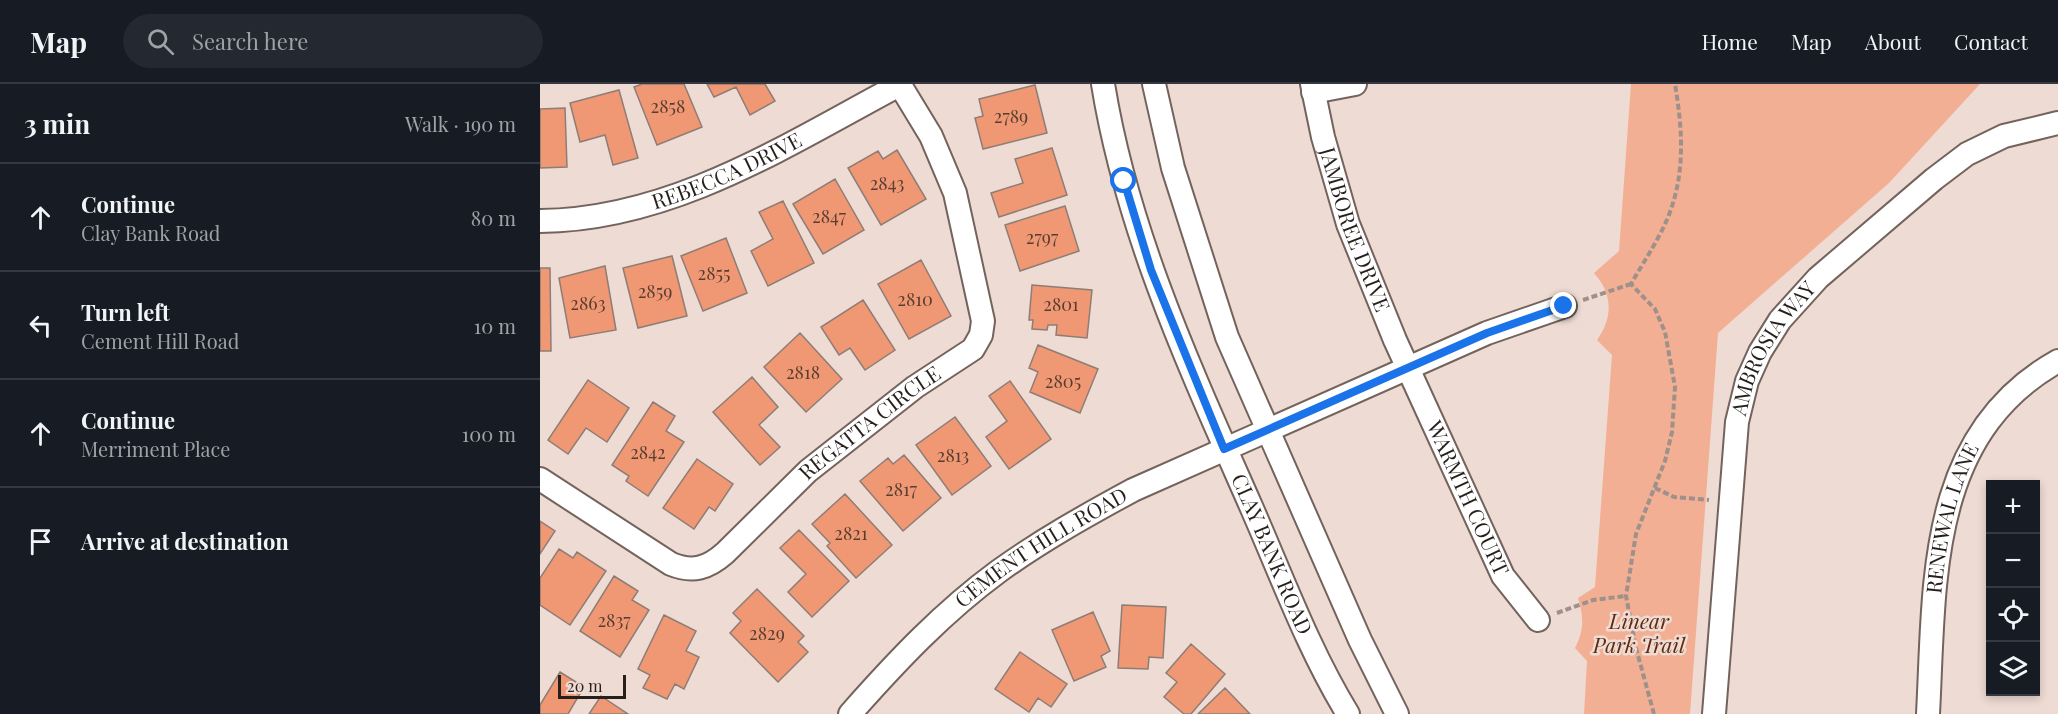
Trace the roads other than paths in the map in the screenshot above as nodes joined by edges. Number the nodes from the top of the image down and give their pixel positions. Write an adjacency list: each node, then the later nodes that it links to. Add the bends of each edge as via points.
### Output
1 (901, 84): 7 (street, REBECCA DRIVE, via 746,167 689,192 598,216); 13 (street, REGATTA CIRCLE, via 931,136 955,193 982,313 981,335 973,349 862,427 808,471 725,553 698,569 671,564)
2 (1103, 84): 12 (street, CLAY BANK ROAD, via 1124,181 1151,270)
3 (1154, 84): 11 (street, via 1173,168 1199,255 1227,337)
4 (1355, 84): 5 (street)
5 (1312, 88): 10 (street, JAMBOREE DRIVE, via 1348,224)
6 (2058, 123): 18 (street, AMBROSIA WAY, via 2004,136 1950,165 1804,292 1770,336 1747,381 1737,422)
7 (540, 221)
8 (1564, 306): 10 (street, CEMENT HILL ROAD, via 1487,333)
9 (2058, 361): 19 (street, RENEWAL LANE, via 2007,401 1978,438 1960,471 1941,533 1937,563)
10 (1408, 369): 11 (street, CEMENT HILL ROAD); 14 (street, WARMTH COURT, via 1503,576)
11 (1267, 430): 12 (street, CEMENT HILL ROAD); 17 (street)
12 (1224, 449): 15 (street, CEMENT HILL ROAD, via 1078,519 998,572 920,638); 16 (street, CLAY BANK ROAD)
13 (540, 478)
14 (1538, 620)
15 (850, 714)
16 (1348, 714)
17 (1397, 714)
18 (1714, 714)
19 (1928, 714)

